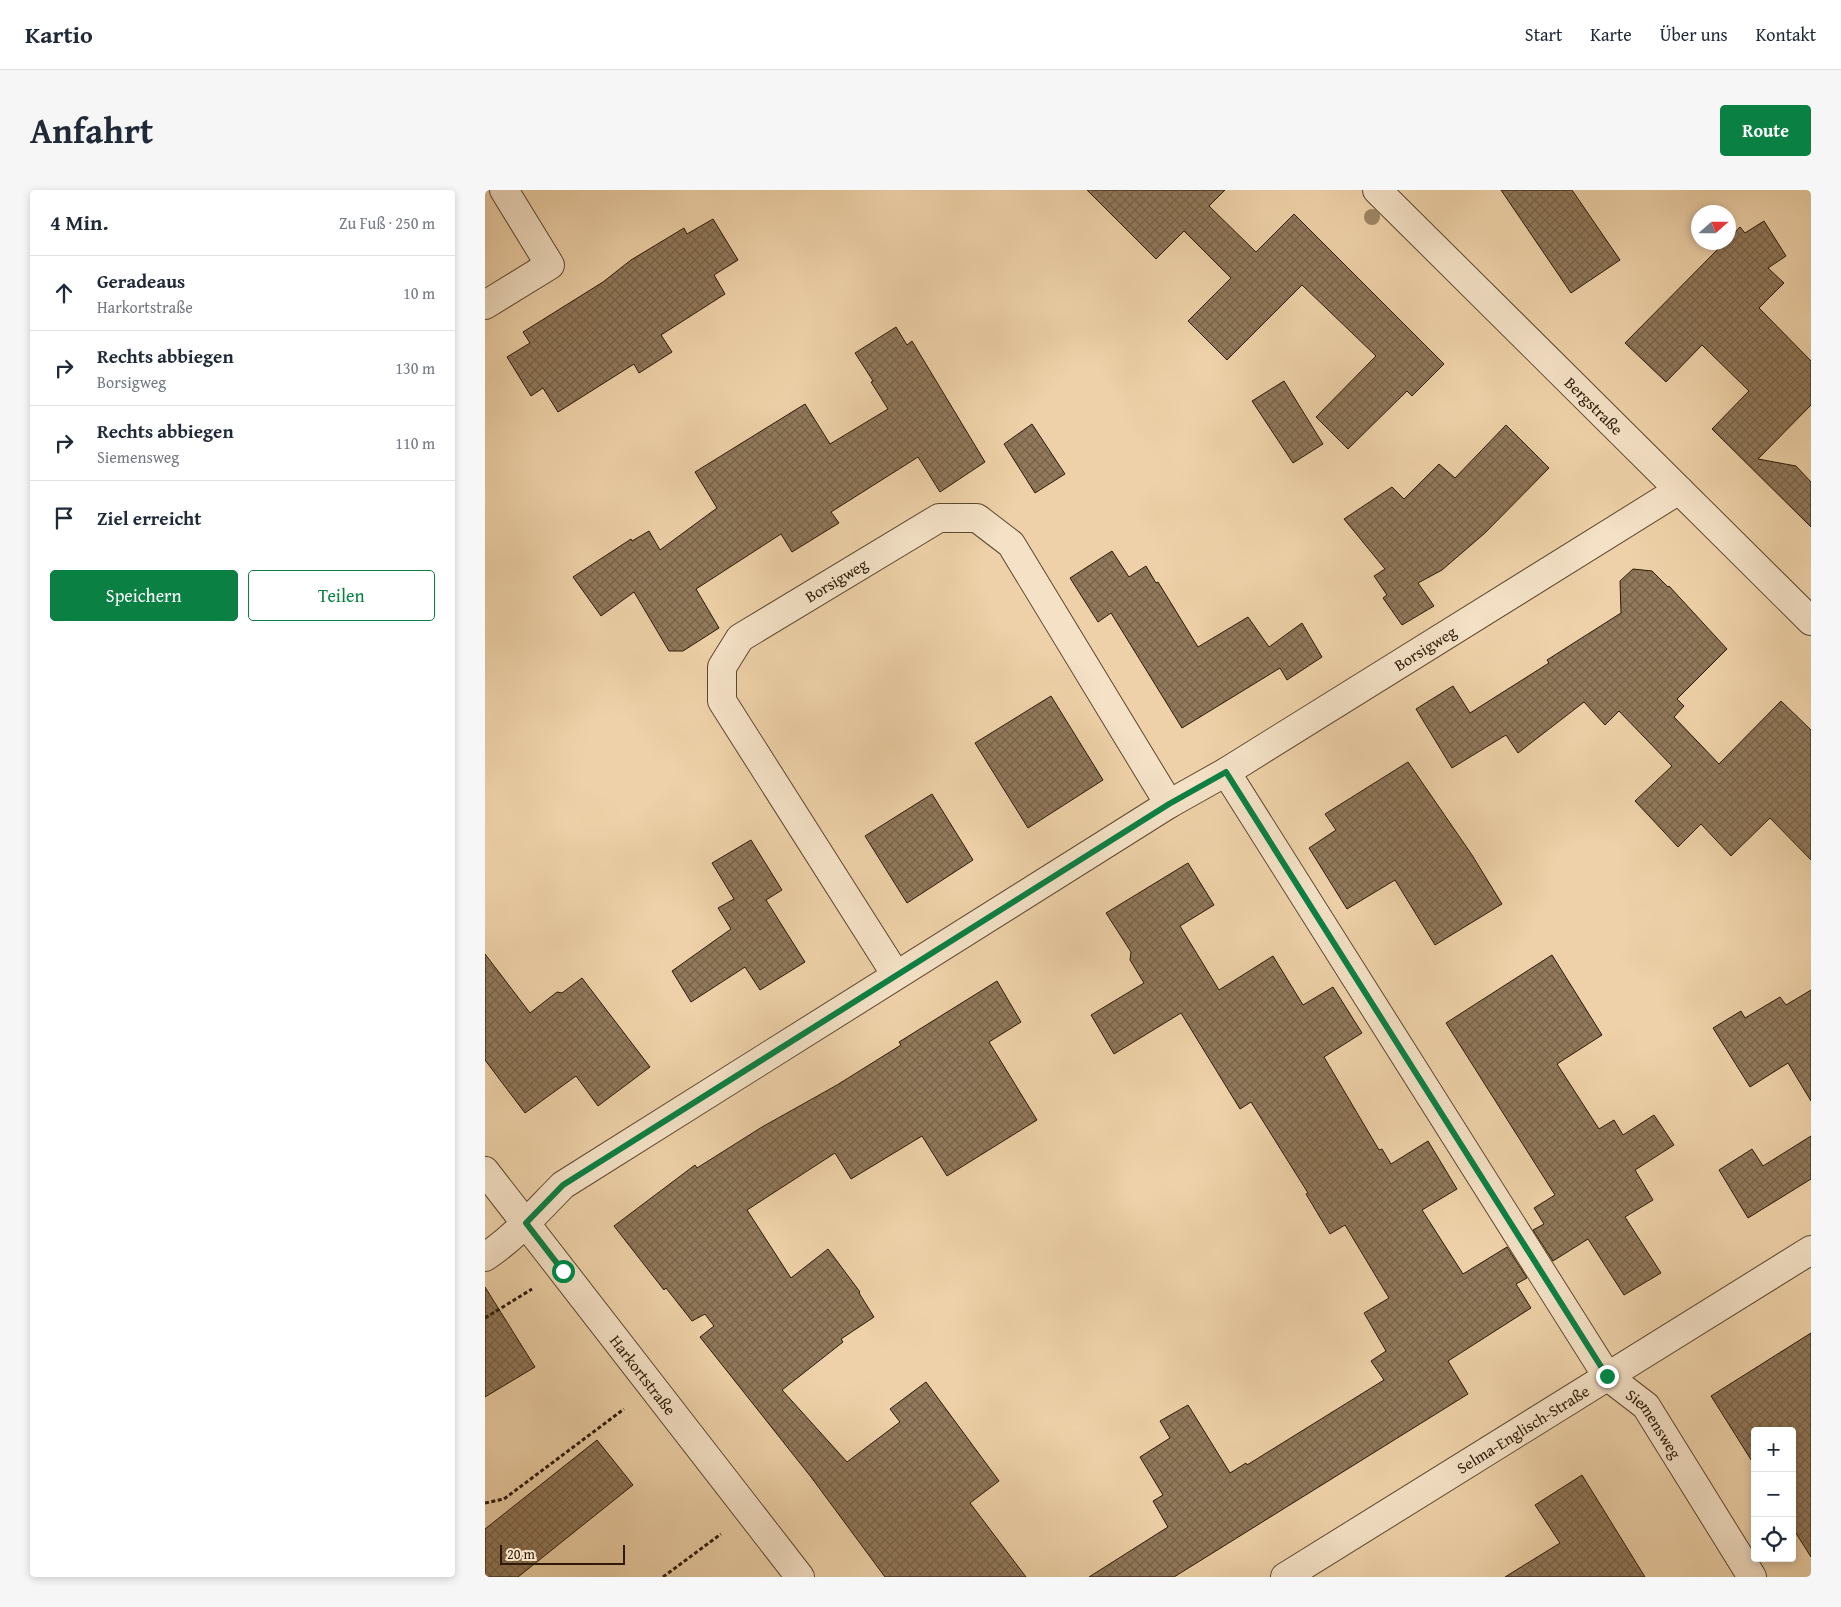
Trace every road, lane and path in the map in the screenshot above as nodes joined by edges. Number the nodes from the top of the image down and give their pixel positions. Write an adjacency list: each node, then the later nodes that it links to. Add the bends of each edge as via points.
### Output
1 (504, 190): 3 (street, via 550,264)
2 (1377, 190): 4 (street, Bergstraße)
3 (485, 305)
4 (1679, 490): 5 (street, Bergstraße); 6 (street, Borsigweg)
5 (1811, 621)
6 (1226, 772): 7 (street, Borsigweg); 15 (street, Siemensweg)
7 (1169, 804): 8 (street, Borsigweg); 8 (street, Borsigweg, via 1011,544 977,518 939,518 740,638 722,666 722,700)
8 (897, 975): 10 (street, Borsigweg, via 563,1185)
9 (485, 1172): 10 (street, Harkortstraße)
10 (526, 1223): 12 (street, Borsigweg); 13 (street, Harkortstraße)
11 (1811, 1250): 15 (street, Selma-Englisch-Straße)
12 (485, 1257)
13 (563, 1271): 14 (path); 16 (street, Harkortstraße)
14 (485, 1318)
15 (1607, 1376): 21 (street, Selma-Englisch-Straße); 22 (street, Siemensweg, via 1646,1406)
16 (653, 1387): 17 (path, via 504,1499); 18 (street, Harkortstraße)
17 (485, 1503)
18 (750, 1512): 19 (path); 20 (street, Harkortstraße)
19 (663, 1577)
20 (800, 1577)
21 (1285, 1577)
22 (1751, 1577)

